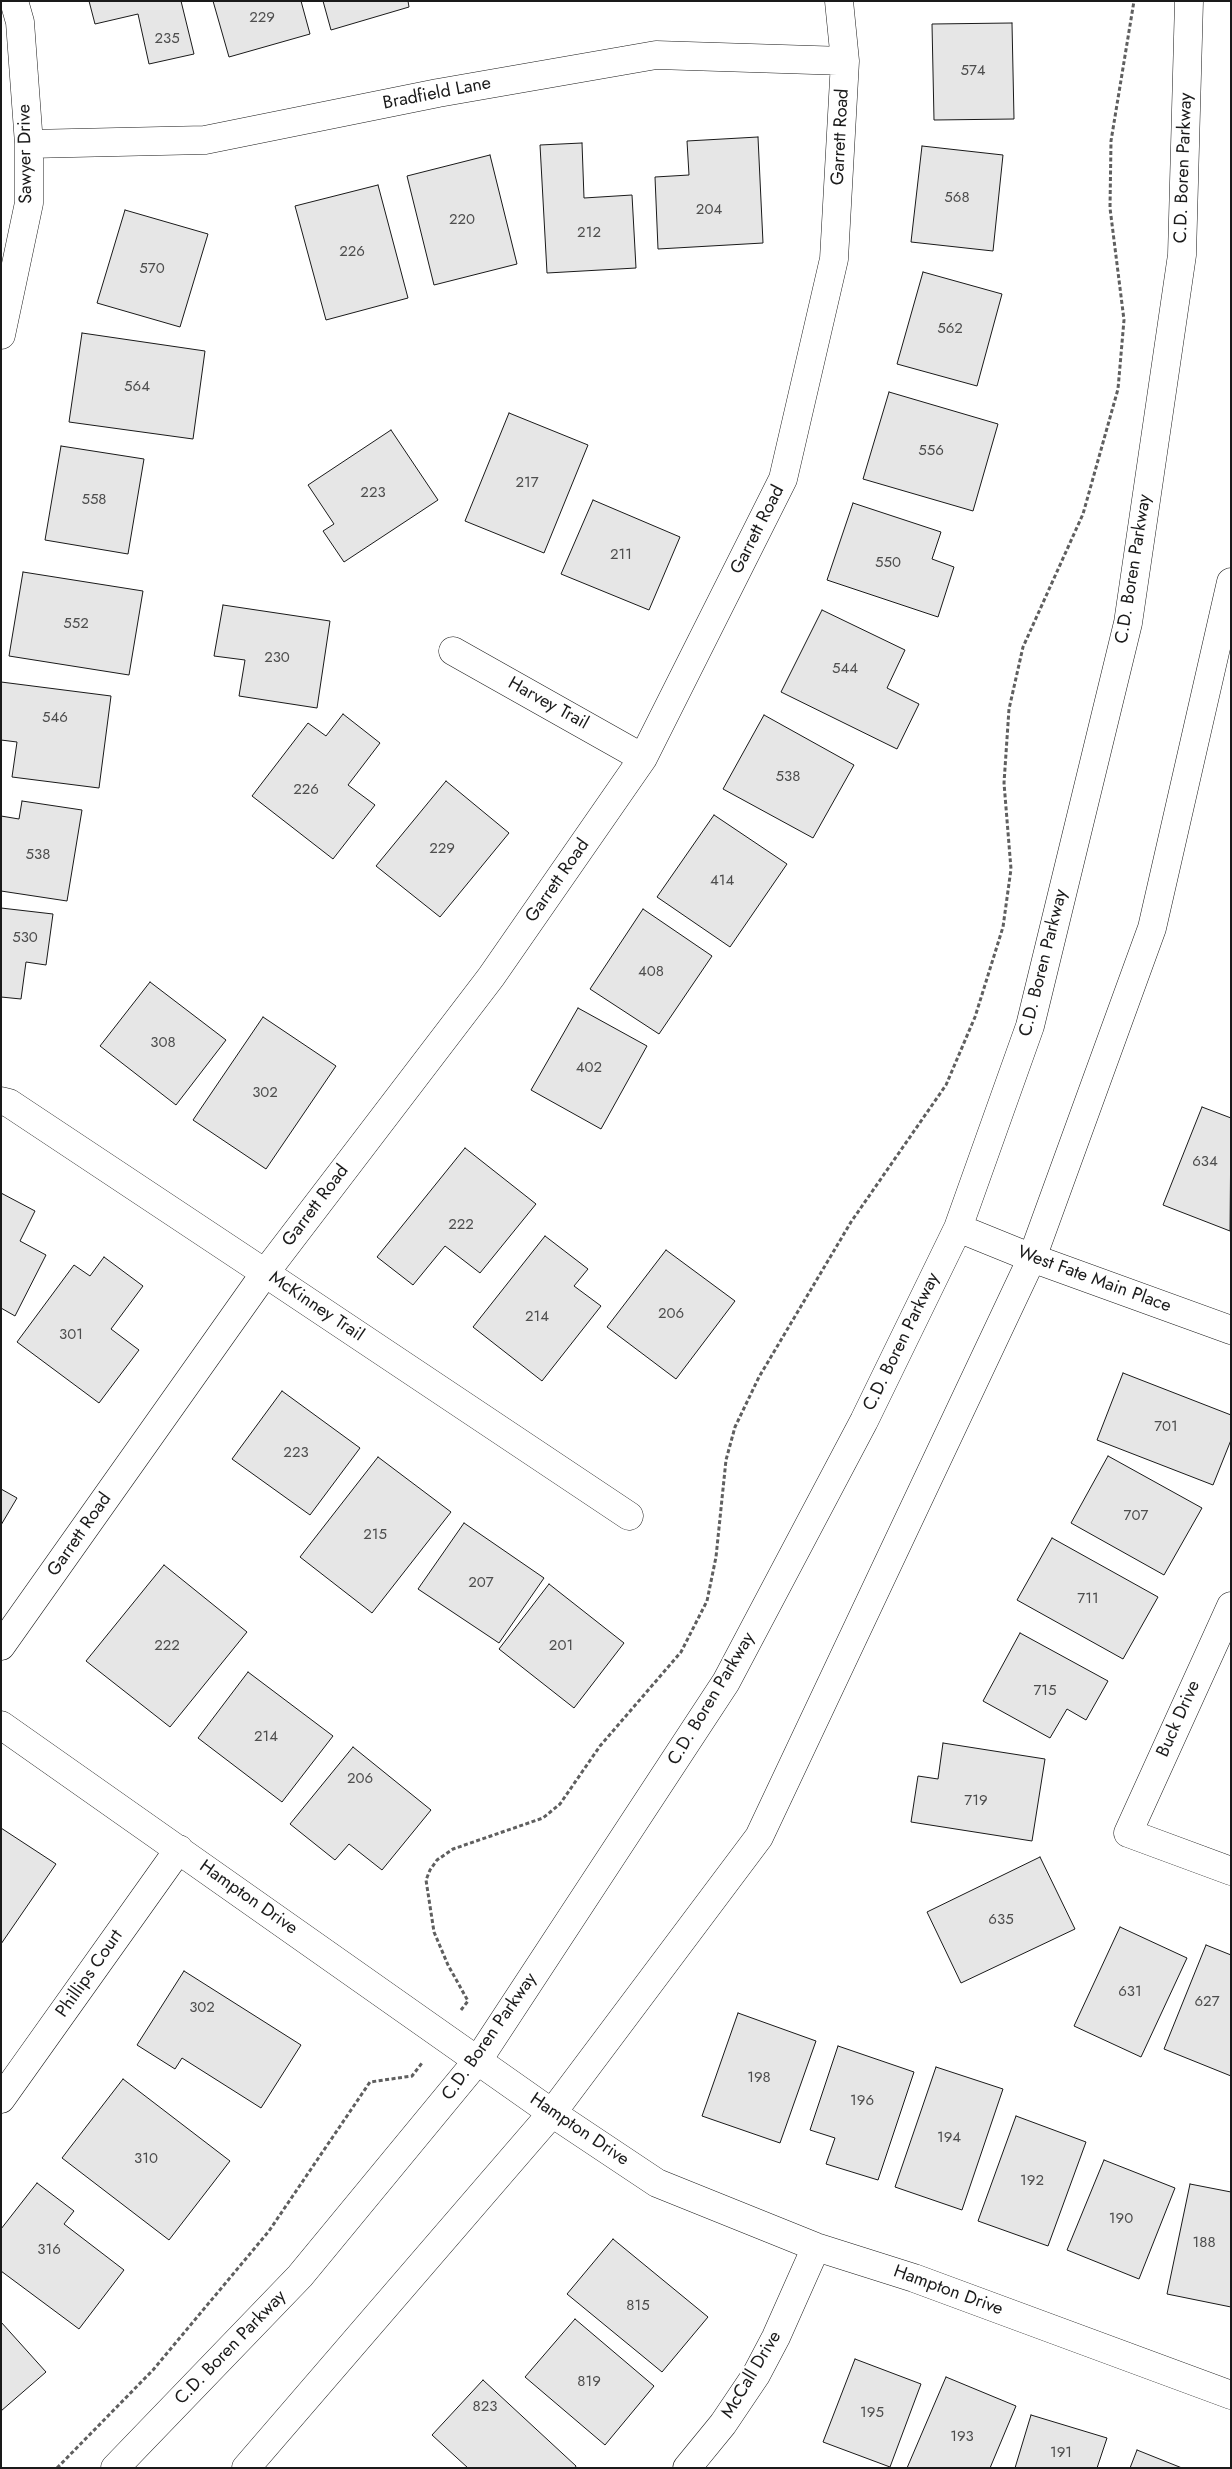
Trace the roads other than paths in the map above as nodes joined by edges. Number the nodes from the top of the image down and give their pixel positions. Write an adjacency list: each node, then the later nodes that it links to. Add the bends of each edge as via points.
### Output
1 (14, 1): 5 (street, Sawyer Drive, via 20,22)
2 (839, 1): 4 (street, Garrett Road)
3 (1189, 1): 11 (street, C.D. Boren Parkway, via 1182,255 1128,623 1030,1026)
4 (846, 61): 5 (street, Bradfield Lane, via 656,55 438,93 205,140); 9 (street, Garrett Road, via 834,259 783,479)
5 (29, 144): 6 (street, Sawyer Drive, via 29,203)
6 (1, 335)
7 (1231, 582): 12 (street, via 1152,928)
8 (453, 651): 9 (street, Harvey Trail)
9 (643, 758): 13 (street, Garrett Road, via 491,977)
10 (1, 1101): 13 (street, McKinney Trail, via 9,1103)
11 (958, 1228): 12 (street, West Fate Main Place); 21 (street, C.D. Boren Parkway, via 864,1421 726,1682)
12 (1032, 1258): 14 (street, West Fate Main Place); 23 (street, via 759,1836)
13 (265, 1273): 15 (street, McKinney Trail); 17 (street, Garrett Road)
14 (1231, 1330)
15 (628, 1516)
16 (1231, 1606): 20 (street, Buck Drive, via 1128,1833)
17 (1, 1646)
18 (1, 1724): 19 (street, Hampton Drive)
19 (179, 1849): 21 (street, Hampton Drive); 22 (street, Phillips Court)
20 (1231, 1871)
21 (478, 2060): 23 (street, Hampton Drive); 26 (street, C.D. Boren Parkway, via 300,2276)
22 (1, 2099)
23 (552, 2113): 24 (street, Hampton Drive, via 657,2183); 27 (street)
24 (816, 2247): 25 (street, Hampton Drive, via 914,2278); 28 (street, McCall Drive, via 756,2375)
25 (1231, 2395)
26 (115, 2468)
27 (246, 2468)
28 (687, 2468)

